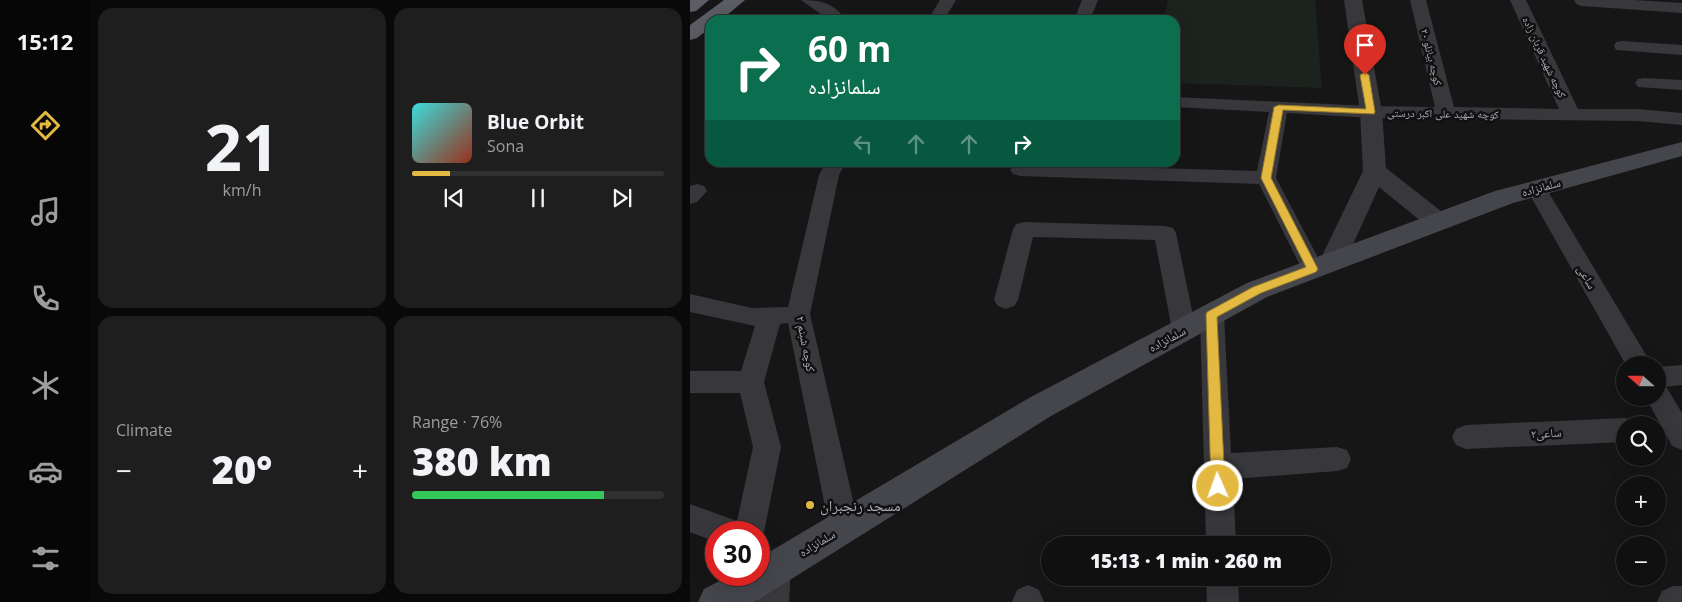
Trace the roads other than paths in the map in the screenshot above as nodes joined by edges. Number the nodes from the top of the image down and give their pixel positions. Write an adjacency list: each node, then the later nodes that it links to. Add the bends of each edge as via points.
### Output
1 (700, 0): 12 (highway)
2 (736, 0): 13 (highway)
3 (809, 0): 14 (street)
4 (948, 0): 15 (street)
5 (1090, 0): 16 (street)
6 (1353, 0): 25 (street)
7 (1418, 0): 26 (street, کوچه بیانلو ۲۰)
8 (1518, 0): 27 (street, کوچه شهید قربان زاده)
9 (1679, 0): 11 (street)
10 (1581, 1): 11 (street)
11 (1682, 6)
12 (690, 7)
13 (716, 15)
14 (834, 15)
15 (939, 15)
16 (1084, 15)
17 (705, 23): 18 (highway)
18 (690, 34)
19 (1622, 46): 20 (street)
20 (1682, 50)
21 (1644, 83): 22 (street)
22 (1682, 85)
23 (1180, 102): 24 (street, کوچه شهید علی اکبر درستی)
24 (1279, 107): 25 (street, کوچه شهید علی اکبر درستی); 33 (street)
25 (1370, 112): 26 (street, کوچه شهید علی اکبر درستی); 32 (street)
26 (1446, 113): 27 (street, کوچه شهید علی اکبر درستی)
27 (1571, 114): 28 (street, کوچه شهید علی اکبر درستی)
28 (1682, 119)
29 (1682, 149): 34 (main road, سلمانزاده)
30 (833, 167): 39 (street, کوچه شبنم ۲)
31 (1020, 170): 33 (street)
32 (1376, 171): 35 (street); 36 (street)
33 (1266, 178): 36 (street)
34 (1536, 188): 35 (main road, سلمانزاده, via 1504,196); 43 (street, ساعی)
35 (1437, 221): 36 (main road, سلمانزاده)
36 (1323, 264): 40 (main road, سلمانزاده, via 1257,290)
37 (1006, 300): 42 (street, via 1024,229 1165,233)
38 (690, 303): 41 (street, via 752,317)
39 (798, 314): 41 (street); 57 (street, کوچه شبنم ۲)
40 (1212, 315): 42 (main road, سلمانزاده); 53 (street)
41 (770, 316): 47 (street)
42 (1184, 330): 57 (main road, سلمانزاده, via 1040,407)
43 (1634, 356)
44 (1682, 375): 45 (street)
45 (1666, 376)
46 (690, 382): 47 (street)
47 (751, 382): 55 (street, via 767,447)
48 (1663, 406): 50 (street)
49 (1616, 430): 51 (street, ساعی۲)
50 (1674, 430)
51 (1466, 437)
52 (1337, 459): 53 (street)
53 (1218, 467): 58 (street)
54 (690, 518): 56 (street)
55 (752, 521)
56 (705, 523)
57 (844, 526): 59 (main road, سلمانزاده)
58 (1221, 536)
59 (775, 569): 61 (main road, سلمانزاده); 62 (street)
60 (1222, 586): 63 (street)
61 (730, 593)
62 (773, 602)
63 (1223, 602)
64 (1673, 602): 65 (street)
65 (1682, 602)

